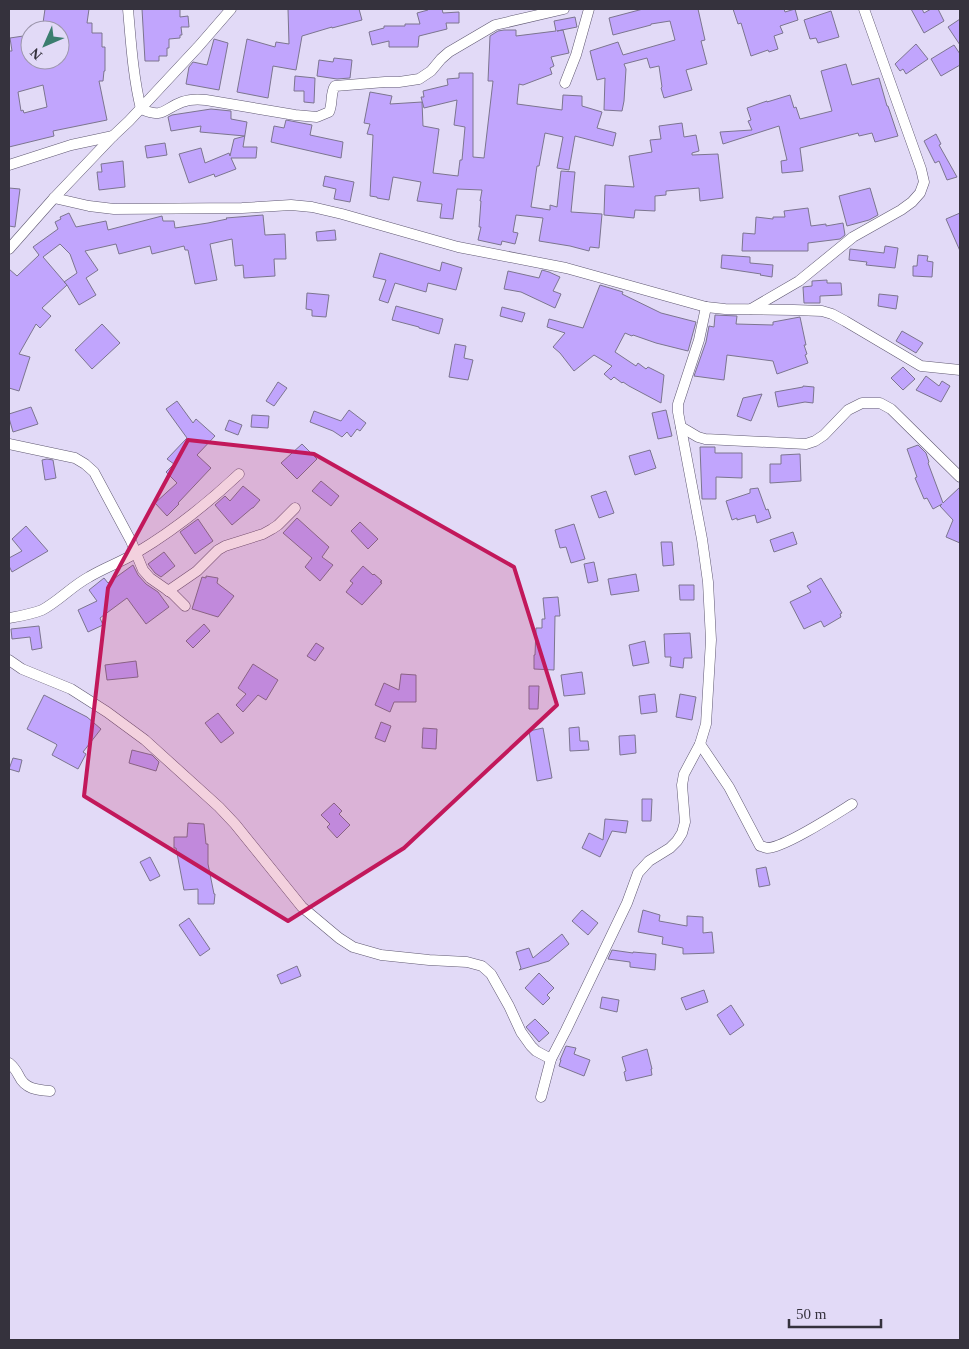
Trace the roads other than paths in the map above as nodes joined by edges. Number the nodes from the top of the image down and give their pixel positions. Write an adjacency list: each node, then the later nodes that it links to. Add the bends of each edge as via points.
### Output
1 (128, 9): 7 (street, via 132,63)
2 (230, 9): 7 (street)
3 (564, 9): 7 (street, via 495,26 445,55 431,71 419,78 335,86 330,110 322,116 294,115 194,99 161,113)
4 (588, 9): 6 (street)
5 (864, 9): 13 (street, via 921,169 924,182 920,193 902,210 853,237 799,282)
6 (565, 83)
7 (141, 109): 8 (street)
8 (113, 136): 9 (street, via 71,145); 10 (street)
9 (9, 165)
10 (54, 198): 11 (street); 12 (street, via 114,209 312,207 458,247 566,268)
11 (9, 249)
12 (706, 307): 13 (street); 15 (street, via 678,404)
13 (748, 310): 14 (street, via 822,311 921,366)
14 (960, 370)
15 (681, 427): 18 (street, via 705,439 806,444 824,436 848,410 862,403 880,403 891,409); 25 (street, via 708,582 711,640 706,724)
16 (9, 444): 20 (street, via 70,456 85,464 100,480)
17 (239, 474): 20 (street, via 191,516)
18 (960, 477)
19 (295, 508): 21 (street, via 264,534 218,550 197,571)
20 (136, 553): 21 (street, via 143,570); 23 (street, via 89,577 42,610)
21 (168, 591): 22 (street)
22 (185, 606)
23 (9, 618)
24 (9, 660): 27 (street, via 22,669 71,689 145,740 219,807 302,907 339,938 353,947 381,954 482,966 491,974 531,1046)
25 (700, 744): 26 (street, via 729,787 760,846 780,845); 27 (street, via 684,774 685,822 682,833 670,848 649,861 638,873 627,904)
26 (852, 804)
27 (550, 1059): 30 (street)
28 (9, 1063): 29 (street, via 23,1083)
29 (50, 1091)
30 (541, 1097)

